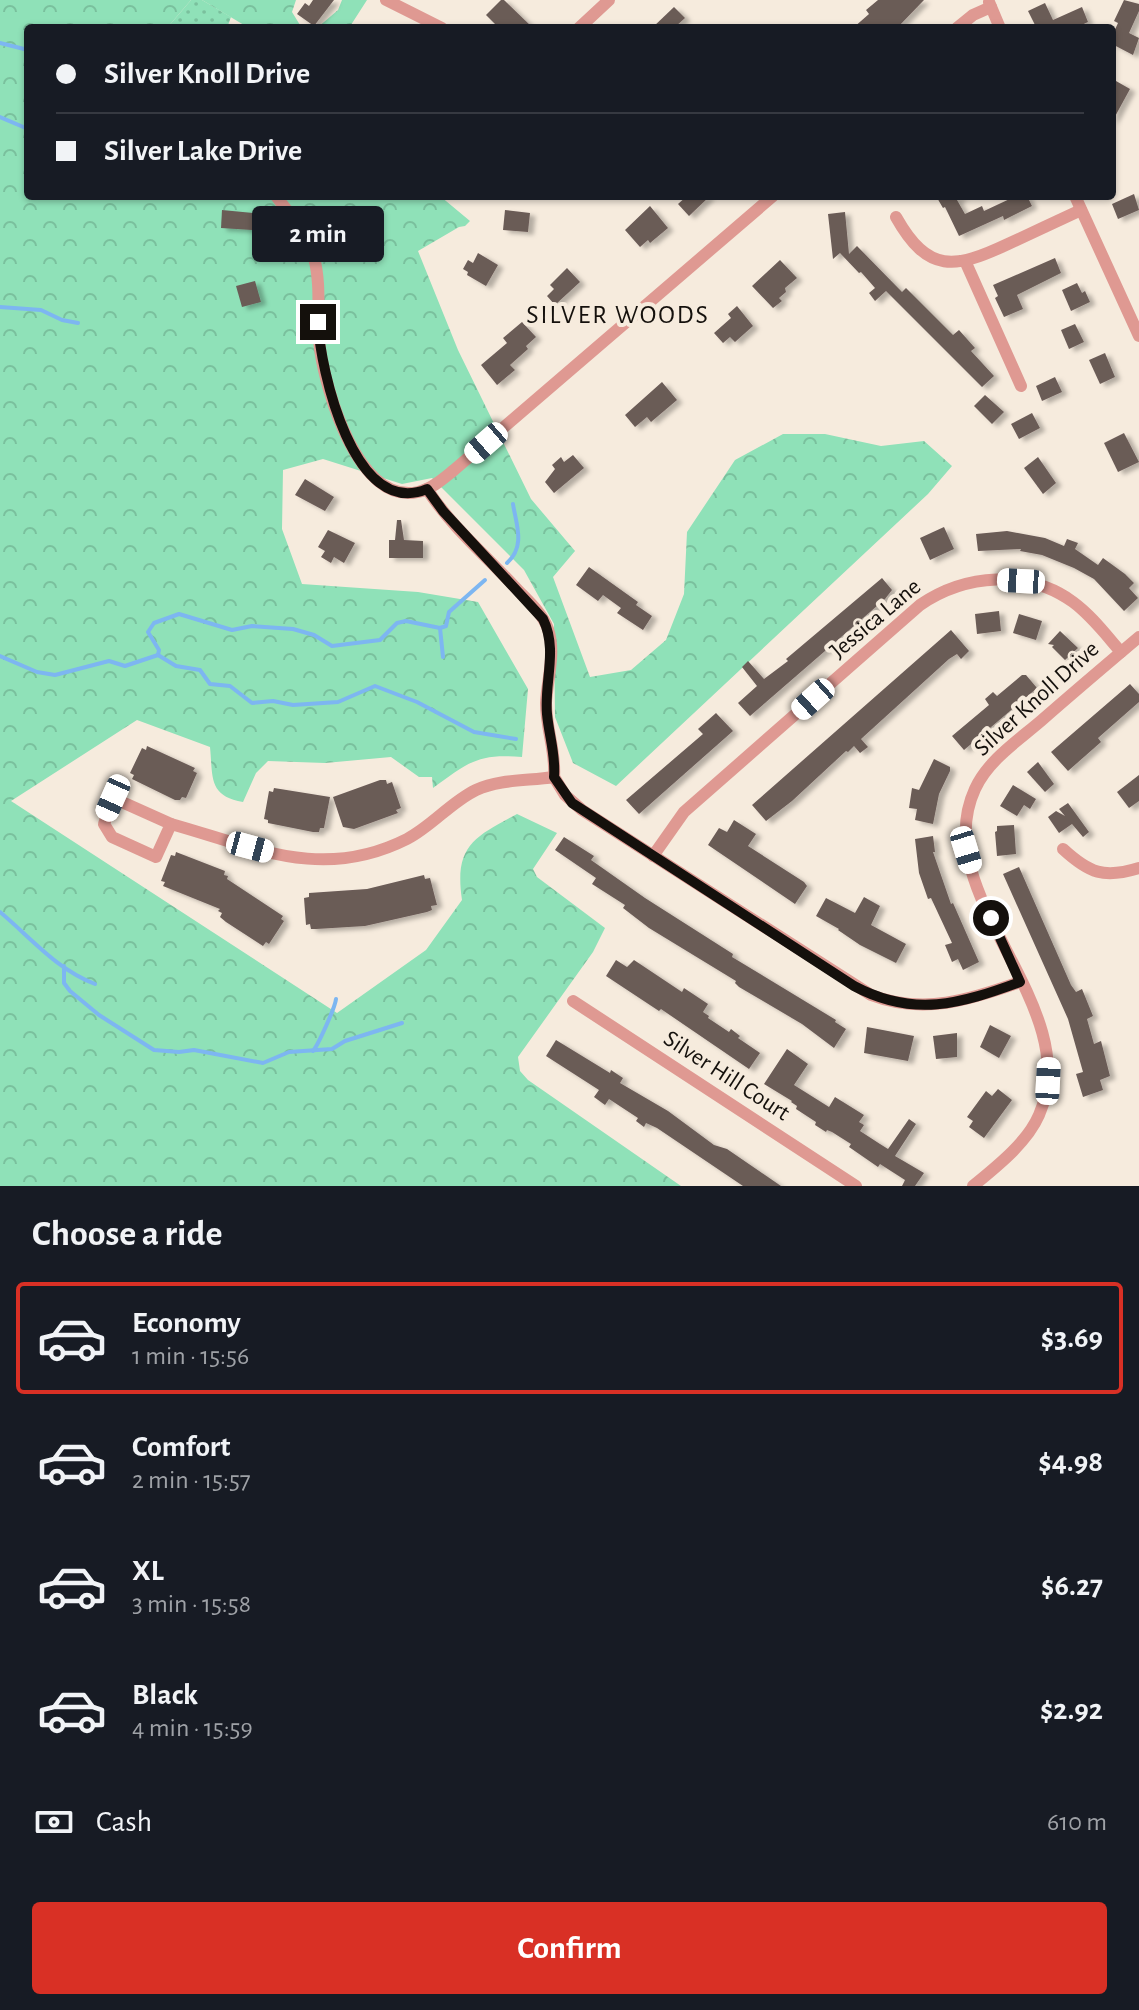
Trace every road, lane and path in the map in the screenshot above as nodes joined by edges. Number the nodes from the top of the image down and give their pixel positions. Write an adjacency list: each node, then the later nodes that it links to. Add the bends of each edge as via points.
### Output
1 (386, 0): 4 (street)
2 (609, 0): 5 (street)
3 (989, 3): 6 (street); 7 (street)
4 (434, 24)
5 (583, 24)
6 (962, 24)
7 (998, 24)
8 (279, 200): 16 (street, via 313,255 320,351 347,439 385,486 408,493)
9 (768, 200): 16 (street)
10 (1077, 200): 11 (street)
11 (1081, 210): 13 (street); 14 (street)
12 (896, 217): 13 (street, via 907,237 930,257)
13 (966, 263): 15 (street)
14 (1139, 336)
15 (1021, 386)
16 (427, 489): 19 (street, via 533,606 549,631 546,703)
17 (1139, 637): 18 (street, Silver Knoll Drive)
18 (1121, 652): 22 (street, Jessica Lane, via 1072,601 1037,584 988,579 936,594 684,812); 24 (street, Silver Knoll Drive, via 998,758 970,801 964,825 966,850)
19 (554, 777): 20 (street, via 478,789 406,839 345,859 286,857); 22 (street, via 572,803)
20 (171, 824): 20 (street, via 113,798 104,818 112,837 156,857)
21 (1063, 849): 23 (street, via 1094,872)
22 (653, 856): 24 (street, via 884,1000 947,1004)
23 (1139, 868)
24 (1020, 982): 27 (street, Silver Knoll Drive, via 1049,1059 1044,1100 1028,1133)
25 (573, 1001): 26 (street, Silver Hill Court)
26 (856, 1186)
27 (973, 1186)

